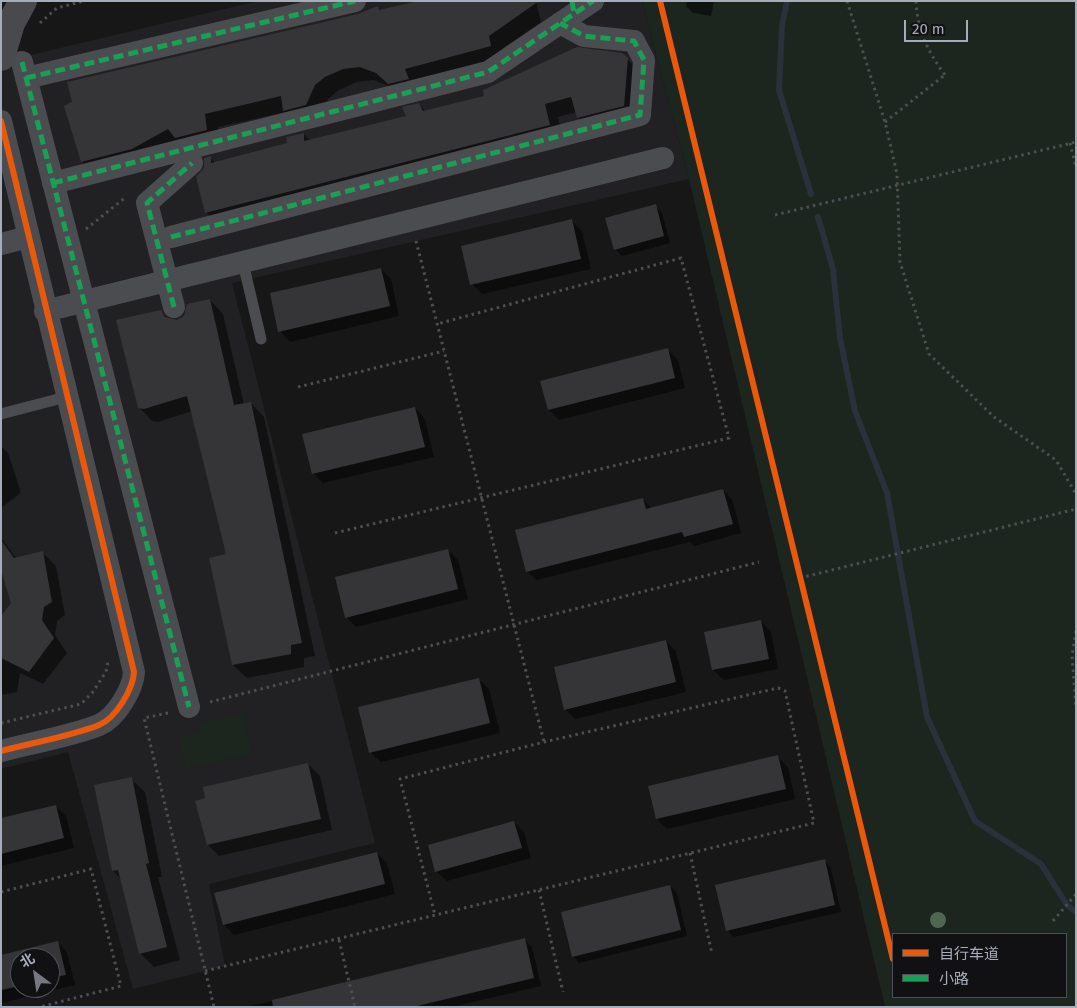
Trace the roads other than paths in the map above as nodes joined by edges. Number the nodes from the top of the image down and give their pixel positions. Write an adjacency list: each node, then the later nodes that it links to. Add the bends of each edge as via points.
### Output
1 (23, 1): 4 (main road, via 11,23)
2 (355, 1): 4 (street)
3 (575, 10): 8 (street, via 488,72); 10 (street, via 584,36 634,41 644,60 640,115)
4 (16, 66): 8 (street)
5 (1, 121): 9 (street)
6 (663, 158): 12 (street)
7 (192, 163): 14 (street, bridge, via 147,203)
8 (53, 183): 13 (street)
9 (28, 237): 11 (street); 15 (street)
10 (170, 237)
11 (1, 244)
12 (243, 262): 13 (street); 16 (lane)
13 (84, 302): 15 (street); 19 (street)
14 (174, 307)
15 (46, 311): 17 (street)
16 (261, 339)
17 (66, 398): 18 (lane); 20 (street, via 134,676 121,702 99,725)
18 (1, 414)
19 (189, 707)
20 (1, 751)

